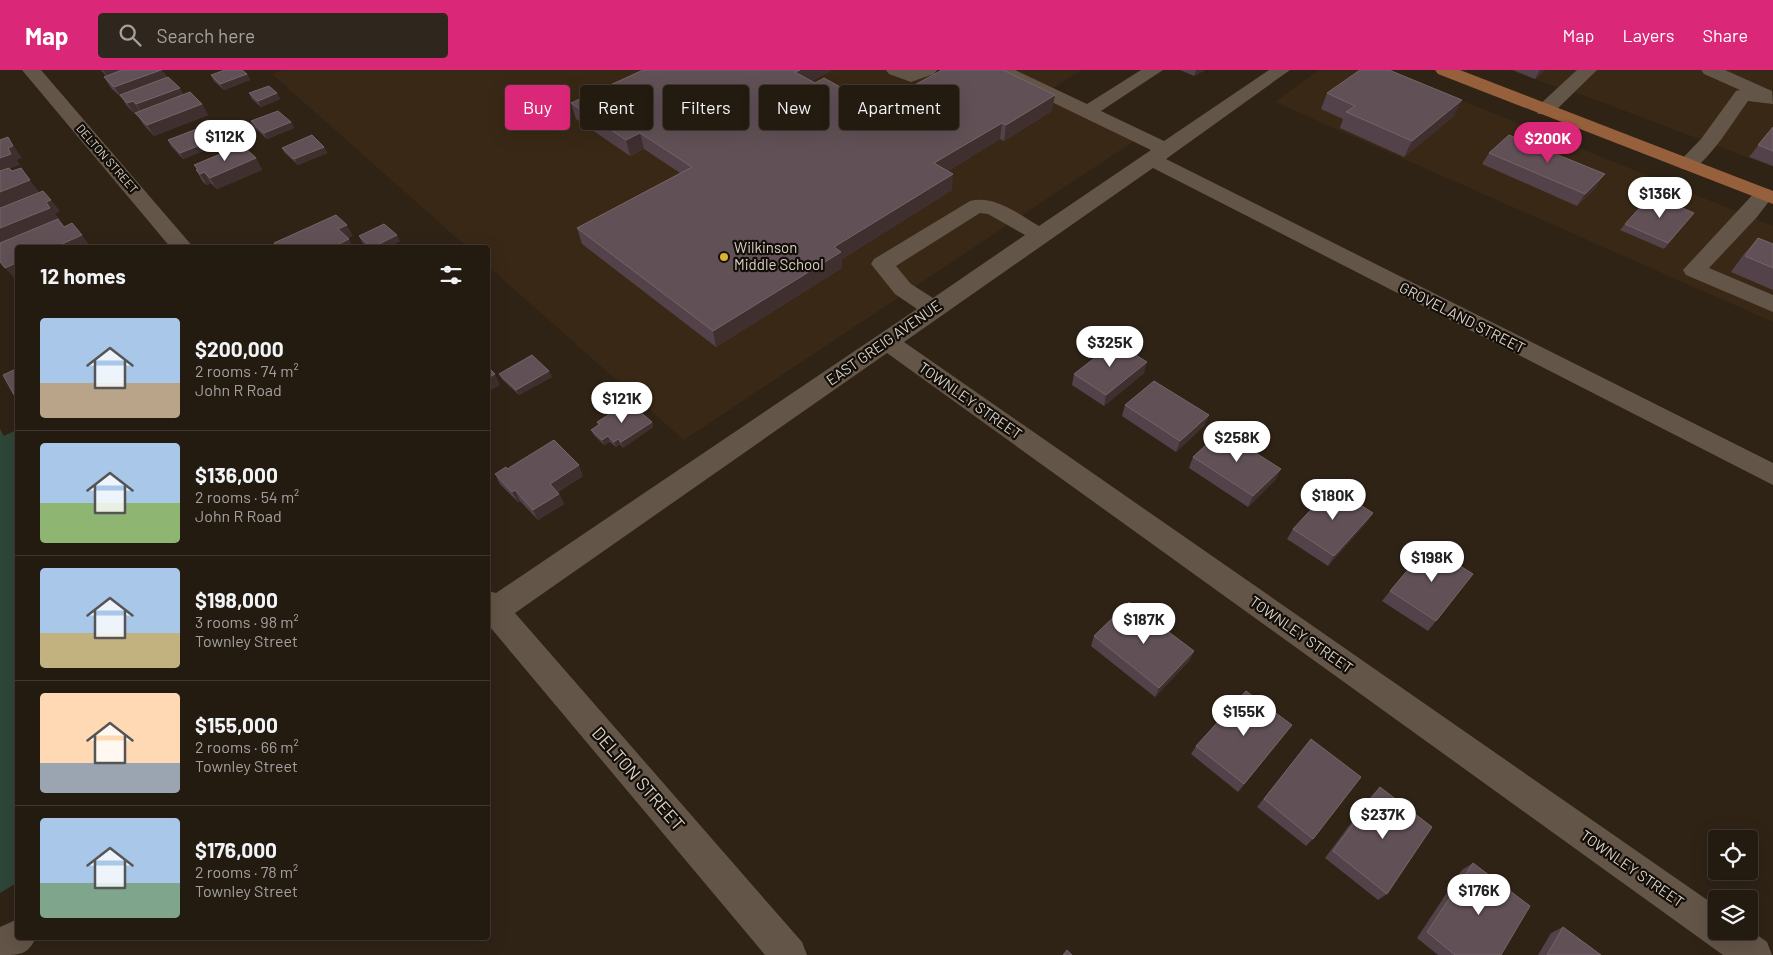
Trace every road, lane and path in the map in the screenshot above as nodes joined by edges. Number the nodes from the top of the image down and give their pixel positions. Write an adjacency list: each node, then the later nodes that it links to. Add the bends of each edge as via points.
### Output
1 (31, 70): 17 (street, DELTON STREET)
2 (895, 70): 3 (street, via 911,78)
3 (928, 70)
4 (1006, 70): 12 (street, GROVELAND STREET)
5 (1154, 70): 12 (street)
6 (1281, 70): 13 (street, EAST GREIG AVENUE)
7 (1444, 70): 11 (main road)
8 (1588, 70): 11 (street)
9 (1710, 70): 10 (street)
10 (1770, 97): 14 (street, via 1743,95 1708,143)
11 (1545, 110): 14 (main road)
12 (1087, 112): 13 (street, GROVELAND STREET)
13 (1158, 154): 16 (street, EAST GREIG AVENUE); 21 (street, GROVELAND STREET)
14 (1687, 164): 15 (main road)
15 (1769, 196): 18 (street, via 1694,270)
16 (1040, 235): 19 (street, EAST GREIG AVENUE); 19 (street, via 994,209 977,206 882,264 903,288)
17 (180, 245)
18 (1773, 304)
19 (934, 309): 20 (street, EAST GREIG AVENUE)
20 (886, 341): 22 (street, EAST GREIG AVENUE); 23 (street, TOWNLEY STREET)
21 (1773, 475)
22 (490, 610): 27 (street, DELTON STREET)
23 (1708, 922)
24 (15, 939): 26 (street)
25 (1733, 940): 28 (street)
26 (0, 949)
27 (790, 955)
28 (1754, 955)

